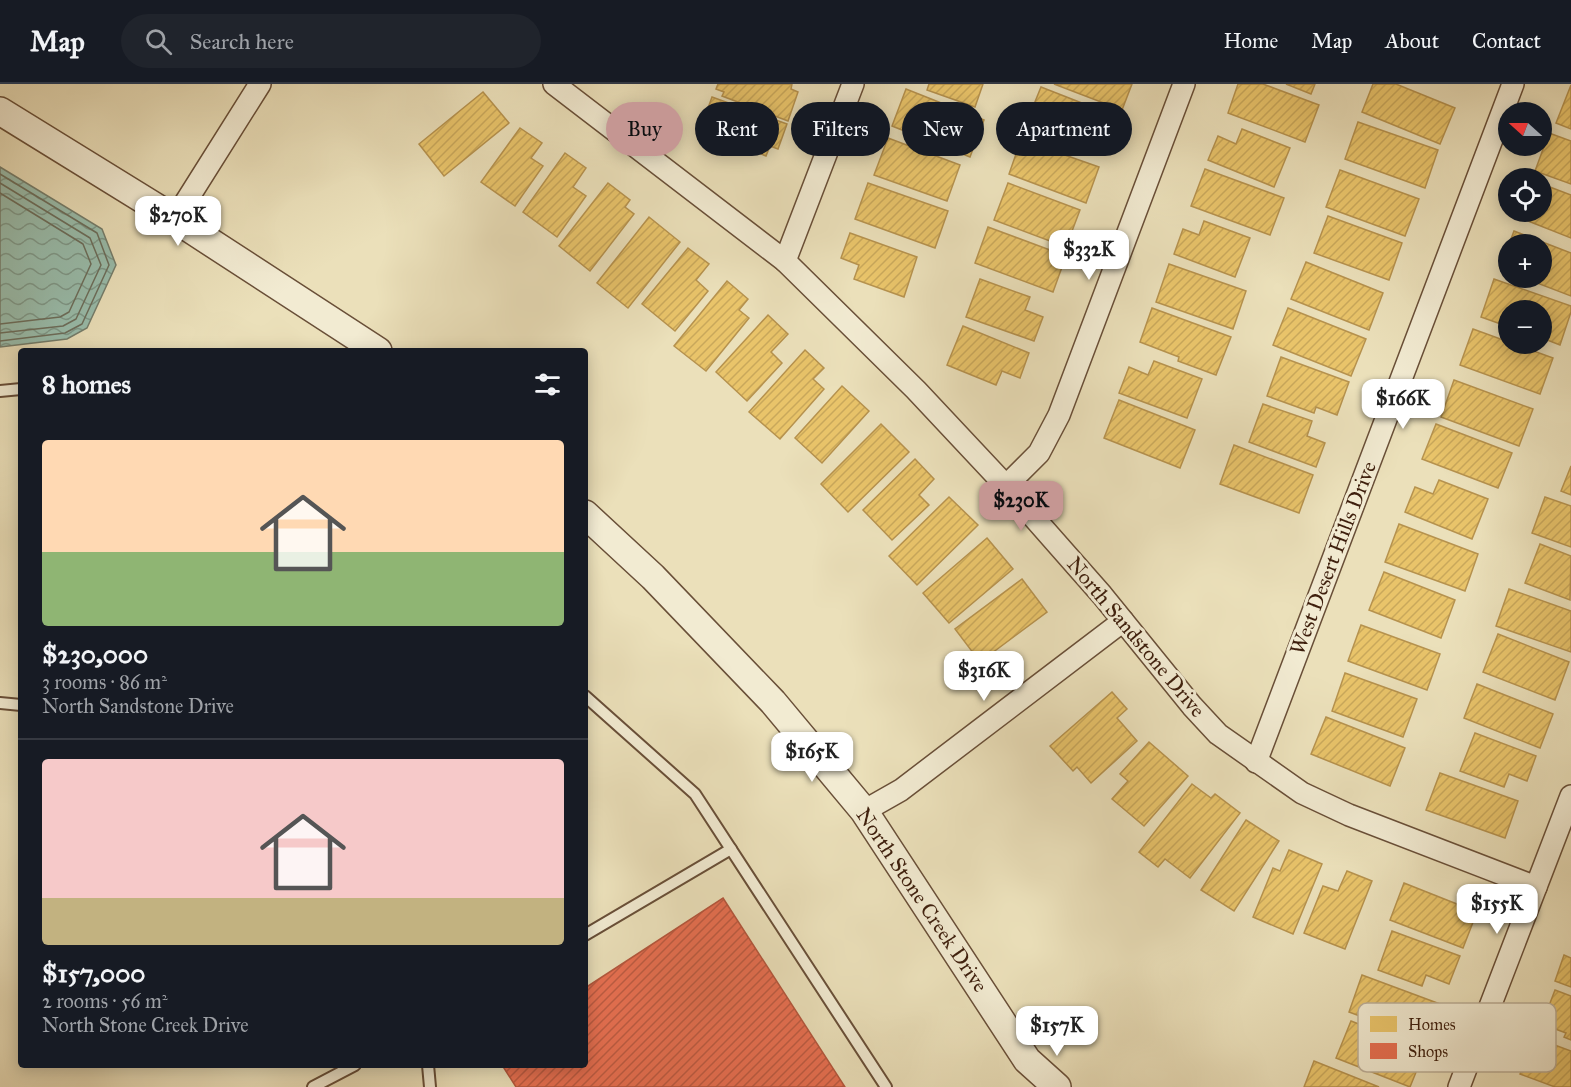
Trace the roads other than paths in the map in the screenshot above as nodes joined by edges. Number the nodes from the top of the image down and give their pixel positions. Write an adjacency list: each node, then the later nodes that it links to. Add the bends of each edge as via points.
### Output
1 (260, 84): 7 (street)
2 (554, 84): 8 (street, North Sandstone Drive)
3 (853, 84): 8 (street)
4 (1184, 84): 12 (street, via 1059,415 1039,453)
5 (1513, 84): 18 (street, West Desert Hills Drive)
6 (0, 111): 7 (street)
7 (175, 219): 9 (street)
8 (784, 261): 12 (street, North Sandstone Drive, via 916,390)
9 (373, 348)
10 (18, 389): 11 (lane)
11 (0, 391)
12 (1006, 486): 14 (street, North Sandstone Drive)
13 (588, 517): 20 (street, North Stone Creek Drive, via 653,577 773,702)
14 (1123, 621): 18 (street, North Sandstone Drive, via 1218,734); 20 (street, via 901,790)
15 (588, 699): 21 (lane, via 695,794)
16 (0, 703): 17 (lane)
17 (18, 705)
18 (1256, 762): 22 (street, North Sandstone Drive, via 1302,793 1349,815)
19 (1571, 796): 22 (street)
20 (864, 811): 25 (street, North Stone Creek Drive)
21 (732, 849): 23 (lane); 31 (lane)
22 (1536, 887): 24 (street)
23 (588, 933)
24 (1491, 1003)
25 (1027, 1060): 32 (street, North Stone Creek Drive); 33 (street, North Stone Creek Drive)
26 (349, 1068): 29 (lane)
27 (428, 1068): 30 (lane)
28 (1465, 1072): 34 (street)
29 (313, 1087)
30 (430, 1087)
31 (886, 1087)
32 (1034, 1087)
33 (1057, 1087)
34 (1459, 1087)

